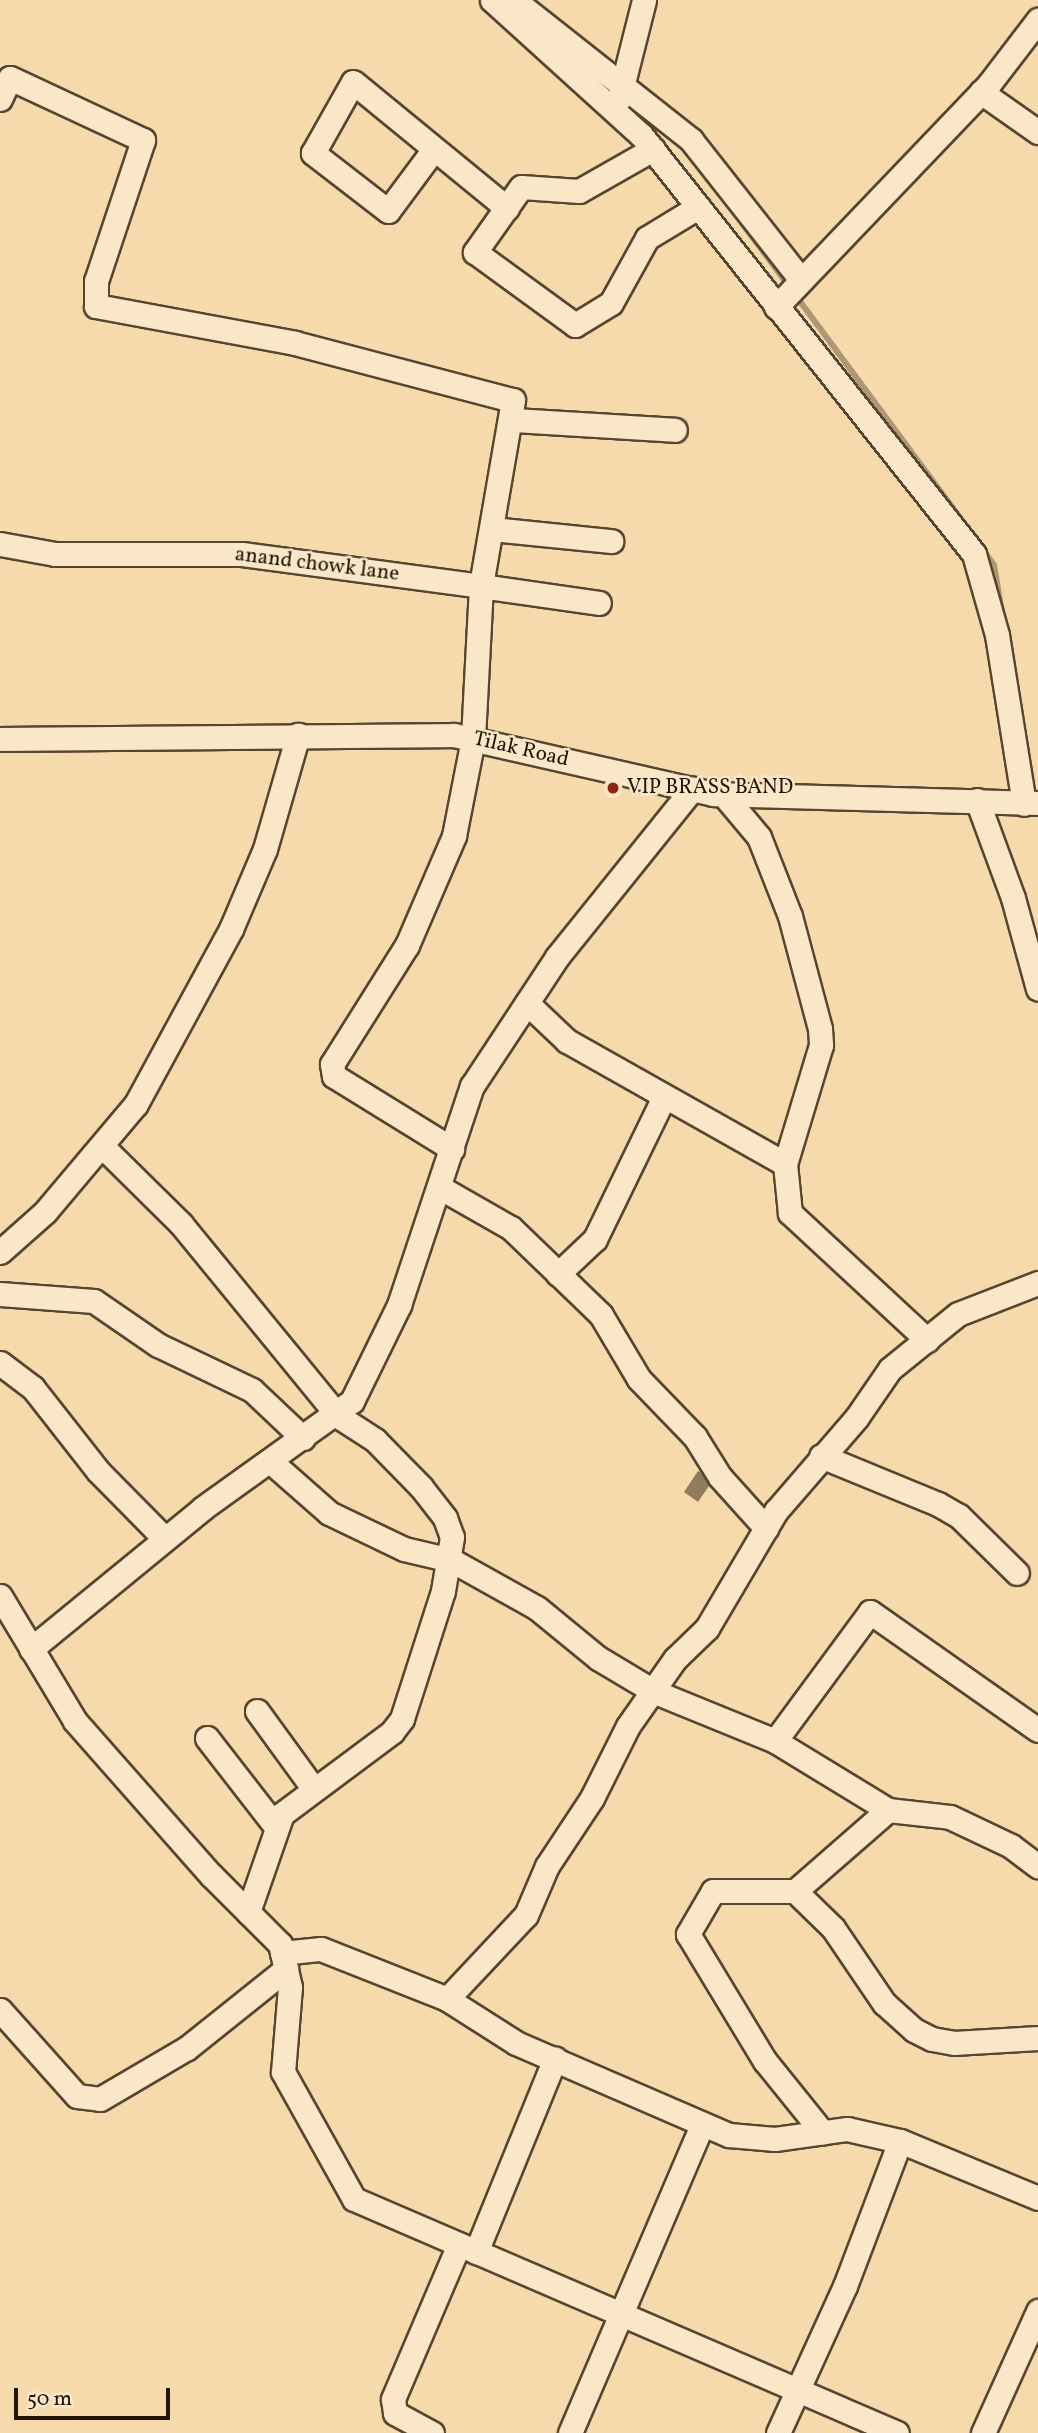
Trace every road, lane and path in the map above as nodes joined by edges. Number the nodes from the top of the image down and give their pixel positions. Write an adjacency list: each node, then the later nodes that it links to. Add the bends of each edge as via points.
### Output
1 (492, 0): 9 (street)
2 (514, 0): 6 (street)
3 (644, 0): 6 (street)
4 (1038, 20): 7 (street)
5 (5, 74): 8 (street); 17 (street, via 143,140 96,281 96,306 295,343 506,396 513,400)
6 (622, 86): 9 (street); 15 (street, via 691,141)
7 (981, 92): 10 (street); 15 (street)
8 (0, 99)
9 (615, 111): 12 (street)
10 (1038, 132)
11 (435, 149): 11 (street, via 354,82 313,153 388,211); 14 (street)
12 (653, 149): 13 (street); 14 (street, via 579,191 521,187)
13 (698, 207): 14 (street, via 647,238 611,303 575,325 475,252); 16 (street)
14 (507, 208)
15 (801, 280): 16 (street)
16 (776, 307): 30 (street, via 974,554 997,635)
17 (513, 420): 18 (street); 19 (street)
18 (675, 430)
19 (492, 529): 20 (street); 22 (street)
20 (611, 541)
21 (0, 544): 22 (street, anand chowk lane, via 55,554 242,554)
22 (481, 586): 23 (street, anand chowk lane); 26 (street)
23 (599, 603)
24 (298, 735): 25 (street, Tilak Road); 26 (street, Tilak Road, via 454,735); 35 (street, via 265,849 231,929 136,1104)
25 (0, 739)
26 (473, 739): 27 (street, Tilak Road); 36 (street, via 454,836 412,933 332,1070 334,1076)
27 (692, 789): 28 (street, Tilak Road); 33 (street, via 557,957)
28 (723, 794): 29 (street, Tilak Road); 37 (street, via 759,838 790,916 820,1029 821,1045)
29 (986, 800): 30 (street, Tilak Road); 31 (street); 32 (street)
30 (1031, 803)
31 (1038, 937)
32 (1038, 989)
33 (527, 1003): 34 (street, via 567,1041); 36 (street, via 472,1086)
34 (664, 1097): 37 (street, via 748,1139); 40 (street, via 595,1239)
35 (102, 1146): 39 (street, via 45,1212); 45 (street, via 181,1224)
36 (452, 1149): 38 (street)
37 (785, 1164): 43 (street, via 790,1213)
38 (439, 1187): 40 (street, via 511,1228); 45 (street, via 399,1305 352,1401)
39 (0, 1252)
40 (558, 1274): 49 (street, via 601,1315 639,1378 695,1437 720,1477)
41 (1038, 1283): 43 (street, via 958,1314)
42 (0, 1294): 46 (street, via 94,1301 158,1345 252,1390)
43 (928, 1340): 47 (street, via 890,1369 857,1417)
44 (0, 1363): 50 (street, via 33,1388 98,1471)
45 (338, 1416): 46 (street); 51 (street, via 375,1440 421,1486 445,1518 452,1537)
46 (303, 1438): 48 (street)
47 (821, 1456): 49 (street); 52 (street, via 959,1516)
48 (270, 1461): 50 (street); 51 (street, via 329,1513 404,1549)
49 (766, 1528): 55 (street, via 707,1628 675,1659)
50 (164, 1539): 54 (street)
51 (451, 1560): 55 (street, via 537,1608 598,1658); 60 (street, via 402,1719 392,1732)
52 (1017, 1573)
53 (0, 1596): 54 (street)
54 (31, 1649): 65 (street, via 75,1721)
55 (655, 1692): 59 (street); 67 (street, via 628,1726 592,1798 568,1828 526,1916)
56 (257, 1711): 60 (street)
57 (1038, 1730): 59 (street, via 870,1612)
58 (206, 1738): 62 (street)
59 (775, 1741): 61 (street)
60 (313, 1788): 62 (street, via 294,1801)
61 (888, 1811): 63 (street, via 950,1817 1011,1846); 64 (street)
62 (276, 1828): 65 (street)
63 (1038, 1866)
64 (795, 1891): 69 (street, via 833,1928 884,2003 914,2030 954,2043); 72 (street, via 713,1891 688,1934 765,2061)
65 (248, 1912): 66 (street, via 280,1944)
66 (284, 1961): 67 (street, via 321,1949); 68 (street, via 187,2048 100,2099 77,2096); 75 (street, via 290,1987 283,2072 346,2189 360,2205)
67 (447, 1999): 70 (street, via 516,2043)
68 (0, 2010)
69 (1038, 2038)
70 (555, 2058): 71 (street); 75 (street)
71 (702, 2125): 72 (street, via 744,2138); 77 (street)
72 (823, 2133): 73 (street, via 847,2129)
73 (900, 2141): 74 (street); 78 (street, via 845,2286)
74 (1038, 2197)
75 (468, 2248): 77 (street); 79 (street, via 393,2399 394,2413)
76 (1038, 2311): 83 (street)
77 (623, 2317): 78 (street); 80 (street)
78 (798, 2390): 81 (street); 82 (street)
79 (432, 2433)
80 (570, 2433)
81 (778, 2433)
82 (897, 2433)
83 (983, 2433)

